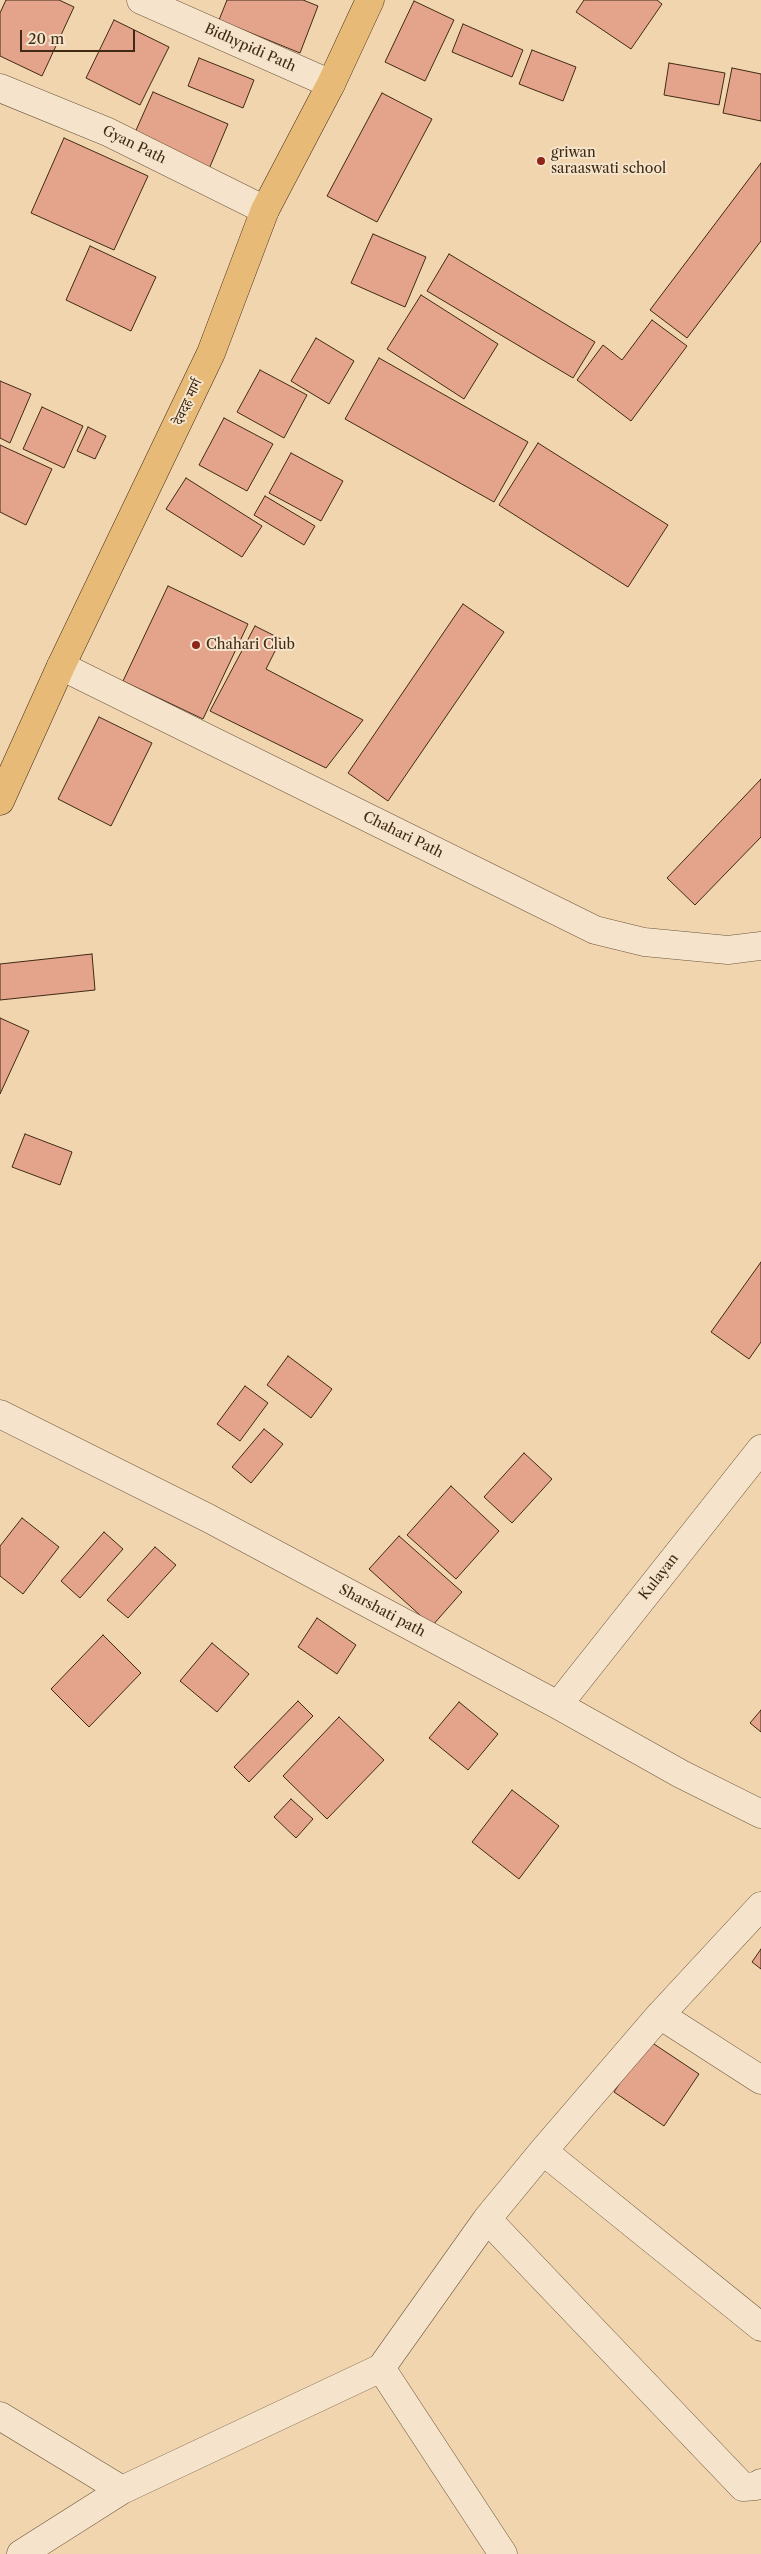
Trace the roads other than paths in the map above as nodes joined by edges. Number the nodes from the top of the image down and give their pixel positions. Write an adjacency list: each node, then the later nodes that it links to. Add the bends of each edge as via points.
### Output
1 (141, 0): 3 (street, Bidhypidi Path)
2 (370, 0): 3 (main road, देवदह मार्ग)
3 (331, 84): 5 (main road, देवदह मार्ग)
4 (0, 88): 5 (street, Gyan Path, via 108,132)
5 (265, 210): 6 (main road, देवदह मार्ग, via 211,353)
6 (61, 666): 7 (main road, देवदह मार्ग); 9 (street, Chahari Path, via 595,930 644,942 728,950)
7 (8, 761): 8 (main road, देवदह मार्ग)
8 (0, 801)
9 (761, 946)
10 (0, 1414): 12 (street, Sharshati path, via 208,1518)
11 (761, 1449): 12 (street, Kulayan)
12 (558, 1705): 13 (street, Sharshati path)
13 (761, 1814)
14 (761, 1906): 15 (street)
15 (660, 2015): 16 (street); 17 (street)
16 (761, 2080)
17 (543, 2151): 18 (street); 19 (street)
18 (487, 2219): 20 (street); 22 (street, via 743,2487)
19 (761, 2327)
20 (381, 2368): 23 (street); 25 (street)
21 (0, 2416): 23 (street)
22 (761, 2483)
23 (122, 2490): 24 (street)
24 (21, 2554)
25 (503, 2554)

